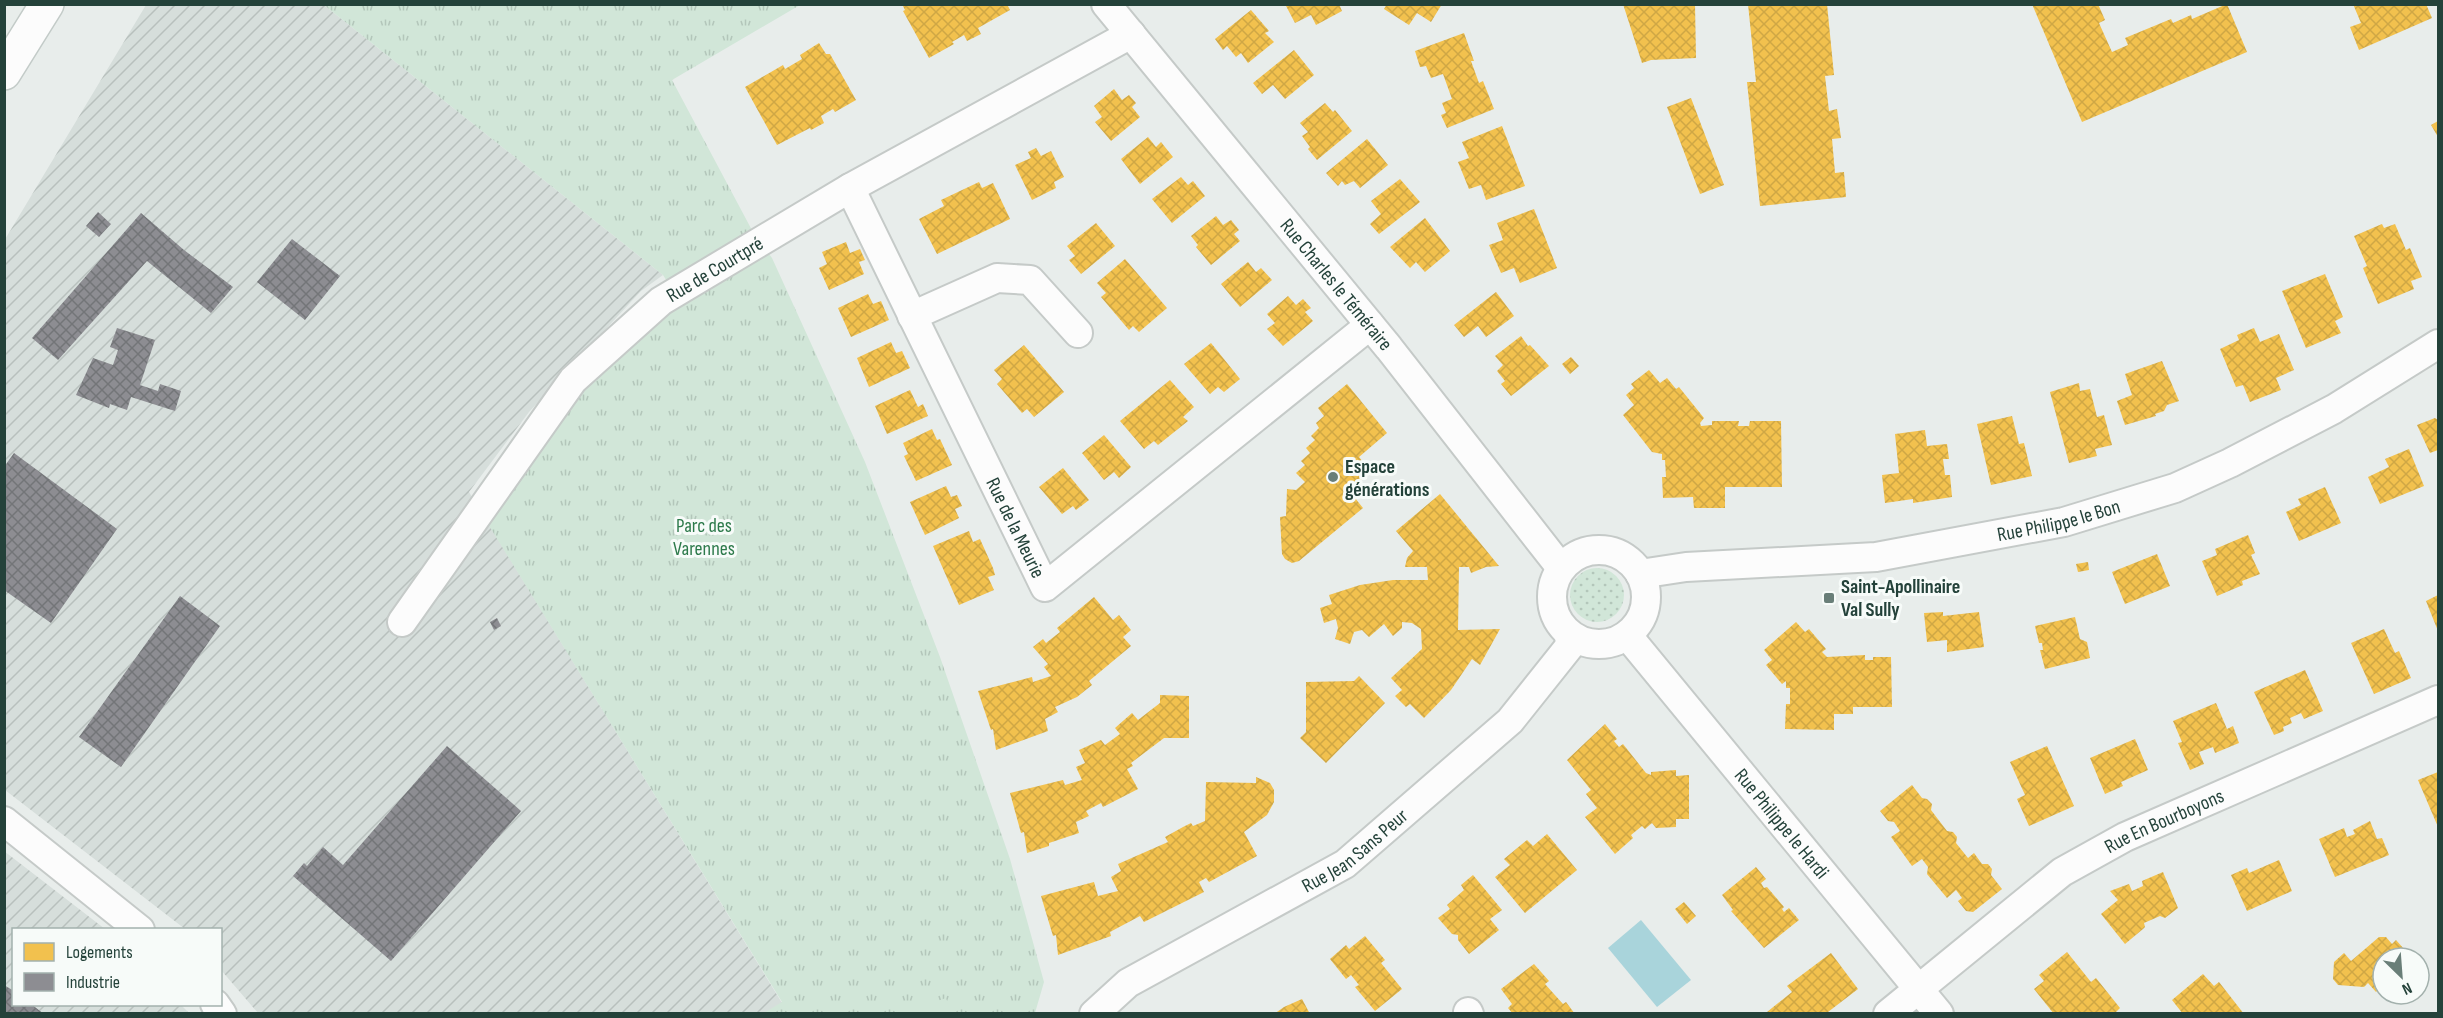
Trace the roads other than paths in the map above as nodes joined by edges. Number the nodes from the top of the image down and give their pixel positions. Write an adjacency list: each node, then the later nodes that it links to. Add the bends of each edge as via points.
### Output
1 (46, 4): 4 (main road)
2 (1106, 4): 3 (street, Rue Charles le Téméraire)
3 (1131, 34): 5 (street, Rue de Courtpré); 7 (street, Rue Charles le Téméraire)
4 (4, 74)
5 (850, 188): 6 (street, Rue de la Meurie); 12 (street, Rue de Courtpré, via 661,301 573,380)
6 (912, 316): 7 (street, Rue de la Meurie, via 1045,587); 8 (street, via 997,278 1030,280)
7 (1370, 325): 10 (street, Rue Charles le Téméraire)
8 (1078, 333)
9 (2439, 344): 11 (street, Rue Philippe le Bon, via 2334,410 2230,463 2175,489 2064,522 1876,557 1686,567)
10 (1562, 568): 11 (street, via 1587,551 1602,550 1630,562); 13 (street, via 1551,596 1553,611)
11 (1640, 574): 14 (street, via 1645,587 1644,607 1637,625)
12 (402, 622)
13 (1570, 635): 14 (street, via 1599,645); 19 (street, Rue Jean Sans Peur, via 1569,647 1510,721 1345,864 1128,983)
14 (1627, 635): 18 (street, Rue Philippe le Hardi)
15 (2439, 700): 18 (street, Rue En Bourboyons, via 2125,837 2062,872)
16 (4, 821): 17 (street)
17 (138, 928)
18 (1918, 988): 20 (street, Rue En Bourboyons); 21 (street, Rue Philippe le Hardi)
19 (1094, 1014)
20 (1888, 1014)
21 (1939, 1014)

